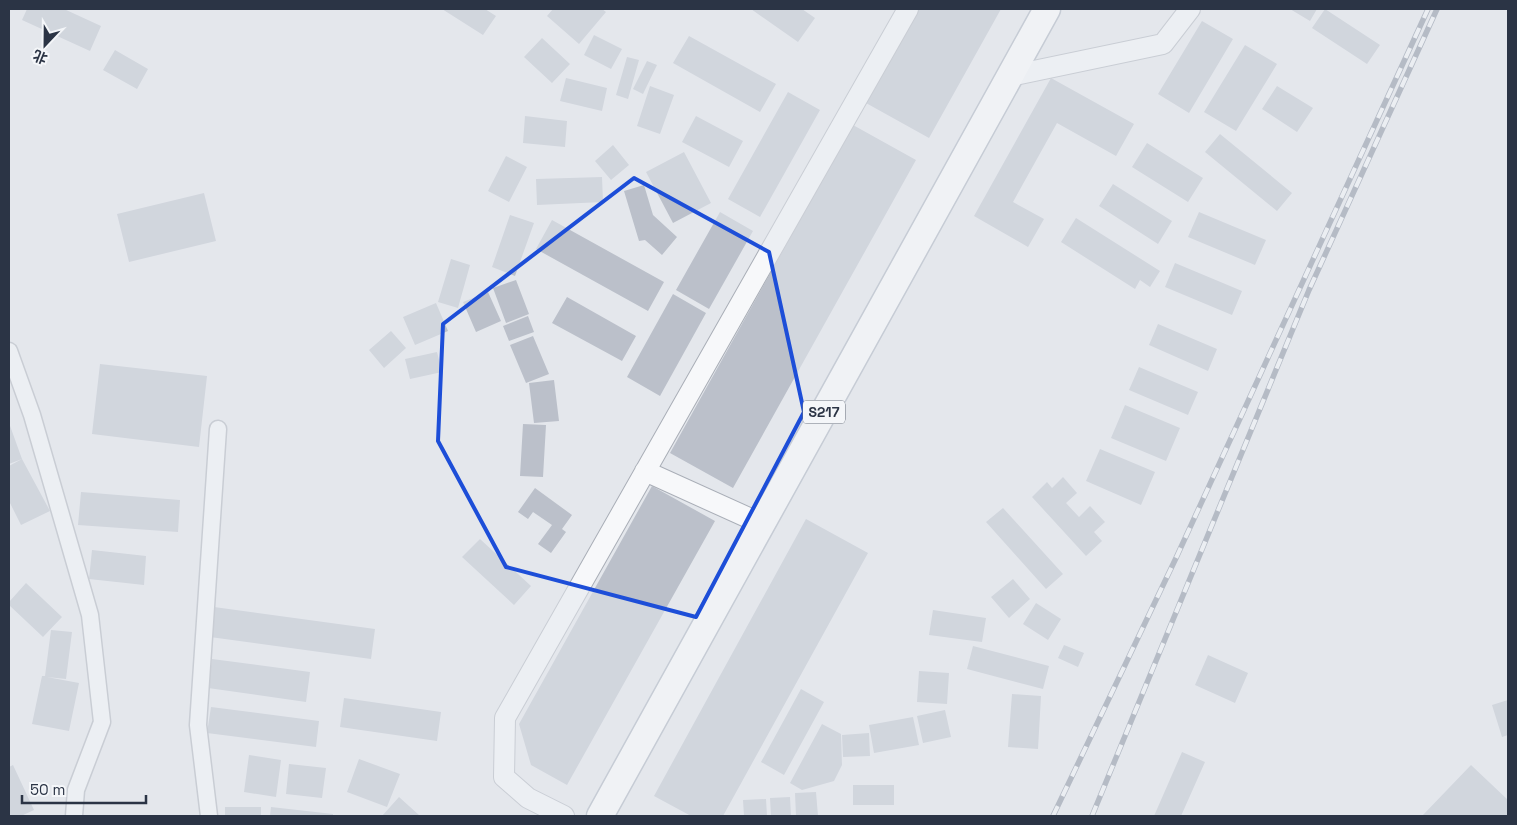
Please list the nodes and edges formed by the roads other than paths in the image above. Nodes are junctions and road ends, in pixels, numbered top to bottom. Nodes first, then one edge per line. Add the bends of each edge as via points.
1 (908, 9) edge
2 (1047, 9) edge
3 (1190, 9) edge
4 (1010, 76) junction
5 (9, 351) edge
6 (218, 429) dead end
7 (645, 471) junction
8 (762, 524) junction
9 (74, 816) edge
10 (209, 816) edge
11 (564, 816) edge
12 (600, 816) edge

1 - 7 street
2 - 4 main road, S217
3 - 4 street via 1163,44
4 - 8 main road, S217
5 - 9 street via 32,415 90,615 102,722 76,790
6 - 10 street via 198,725
7 - 8 street
7 - 11 street via 505,718 504,777 528,798
8 - 12 main road, S217

